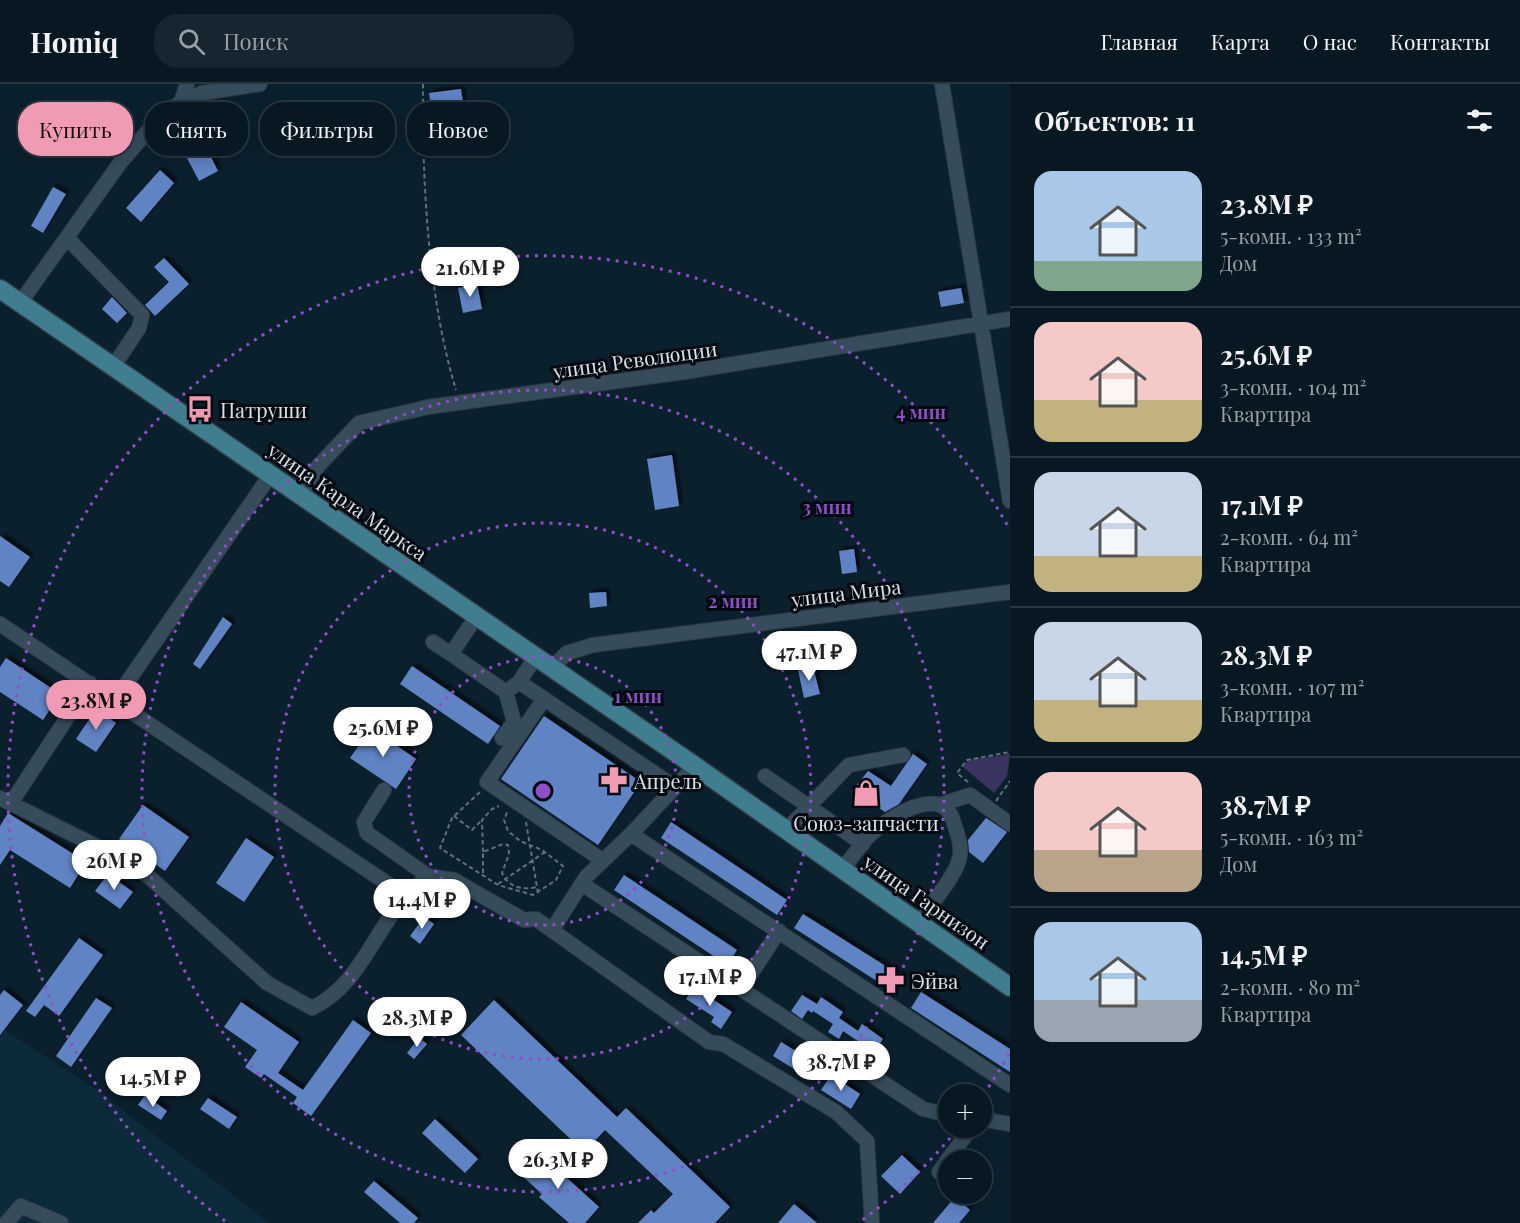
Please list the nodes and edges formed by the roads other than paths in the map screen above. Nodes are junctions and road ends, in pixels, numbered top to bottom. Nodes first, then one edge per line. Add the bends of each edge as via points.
1 (187, 84) edge
2 (260, 84) edge
3 (942, 84) edge
4 (180, 102) joint
5 (145, 133) edge
6 (67, 238) junction
7 (0, 289) edge
8 (20, 303) junction
9 (1010, 319) edge
10 (979, 324) junction
11 (113, 367) junction
12 (271, 474) junction
13 (300, 495) junction
14 (1010, 501) edge
15 (1010, 592) edge
16 (476, 617) junction
17 (0, 624) edge
18 (433, 642) dead end
19 (451, 654) junction
20 (535, 658) junction
21 (551, 669) junction
22 (519, 682) junction
23 (90, 683) junction
24 (506, 692) junction
25 (544, 699) junction
26 (115, 700) junction
27 (589, 729) junction
28 (502, 738) dead end
29 (580, 741) dead end
30 (612, 745) junction
31 (903, 755) dead end
32 (604, 757) dead end
33 (695, 766) junction
34 (765, 776) dead end
35 (675, 788) junction
36 (384, 790) dead end
37 (6, 800) edge
38 (939, 805) junction
39 (810, 806) junction
40 (1010, 824) edge
41 (786, 830) junction
42 (631, 834) junction
43 (862, 844) junction
44 (602, 860) junction
45 (842, 869) junction
46 (428, 876) junction
47 (582, 884) junction
48 (406, 896) junction
49 (918, 922) junction
50 (552, 930) junction
51 (779, 931) junction
52 (1010, 987) edge
53 (741, 989) junction
54 (1010, 1085) edge
55 (938, 1113) edge
56 (992, 1121) edge
57 (1010, 1124) edge
58 (6, 1223) edge
59 (61, 1223) edge
60 (872, 1223) edge

1 - 4 street
2 - 4 street via 202,93
3 - 10 street
5 - 6 street
6 - 8 street
6 - 11 street via 142,315 139,328
7 - 8 main road, улица Карла Маркса
8 - 11 main road, улица Карла Маркса
9 - 10 street, улица Революции
10 - 13 street, улица Революции via 684,372 459,403 359,423 320,465
10 - 14 street
11 - 12 main road, улица Карла Маркса
12 - 13 main road, улица Карла Маркса
12 - 26 street
13 - 16 main road, улица Карла Маркса
15 - 21 street, улица Мира via 593,645 567,653
16 - 19 street
16 - 20 main road, улица Карла Маркса
17 - 23 street
18 - 19 street
19 - 24 street
20 - 21 main road, улица Карла Маркса
20 - 22 street
21 - 33 main road, улица Гарнизон
22 - 24 street
22 - 25 street
23 - 26 street
23 - 37 street
24 - 28 street via 514,722
25 - 27 street
25 - 44 street via 487,782
26 - 48 street
27 - 29 street
27 - 30 street
30 - 32 street
30 - 35 street
31 - 39 street via 854,762
33 - 35 street
33 - 41 main road, улица Гарнизон
34 - 39 street
35 - 42 street
36 - 46 street via 364,822 367,832
37 - 48 street via 138,867 267,983 312,1008 330,999 367,955
38 - 40 street via 970,795
38 - 43 street via 914,806 885,823
38 - 49 street via 951,814 962,848 959,863
39 - 41 street
39 - 43 street
41 - 45 main road, улица Гарнизон
42 - 44 street
42 - 51 street
43 - 45 street
44 - 47 street
45 - 49 main road, улица Гарнизон
46 - 48 street
46 - 50 street via 454,880 524,920 536,918
47 - 50 street
47 - 53 street
49 - 52 main road, улица Гарнизон
50 - 60 street via 709,1042 723,1044 837,1112 867,1141
51 - 53 street
51 - 54 street
53 - 55 street via 923,1109
56 - 57 street
58 - 59 street via 21,1206

